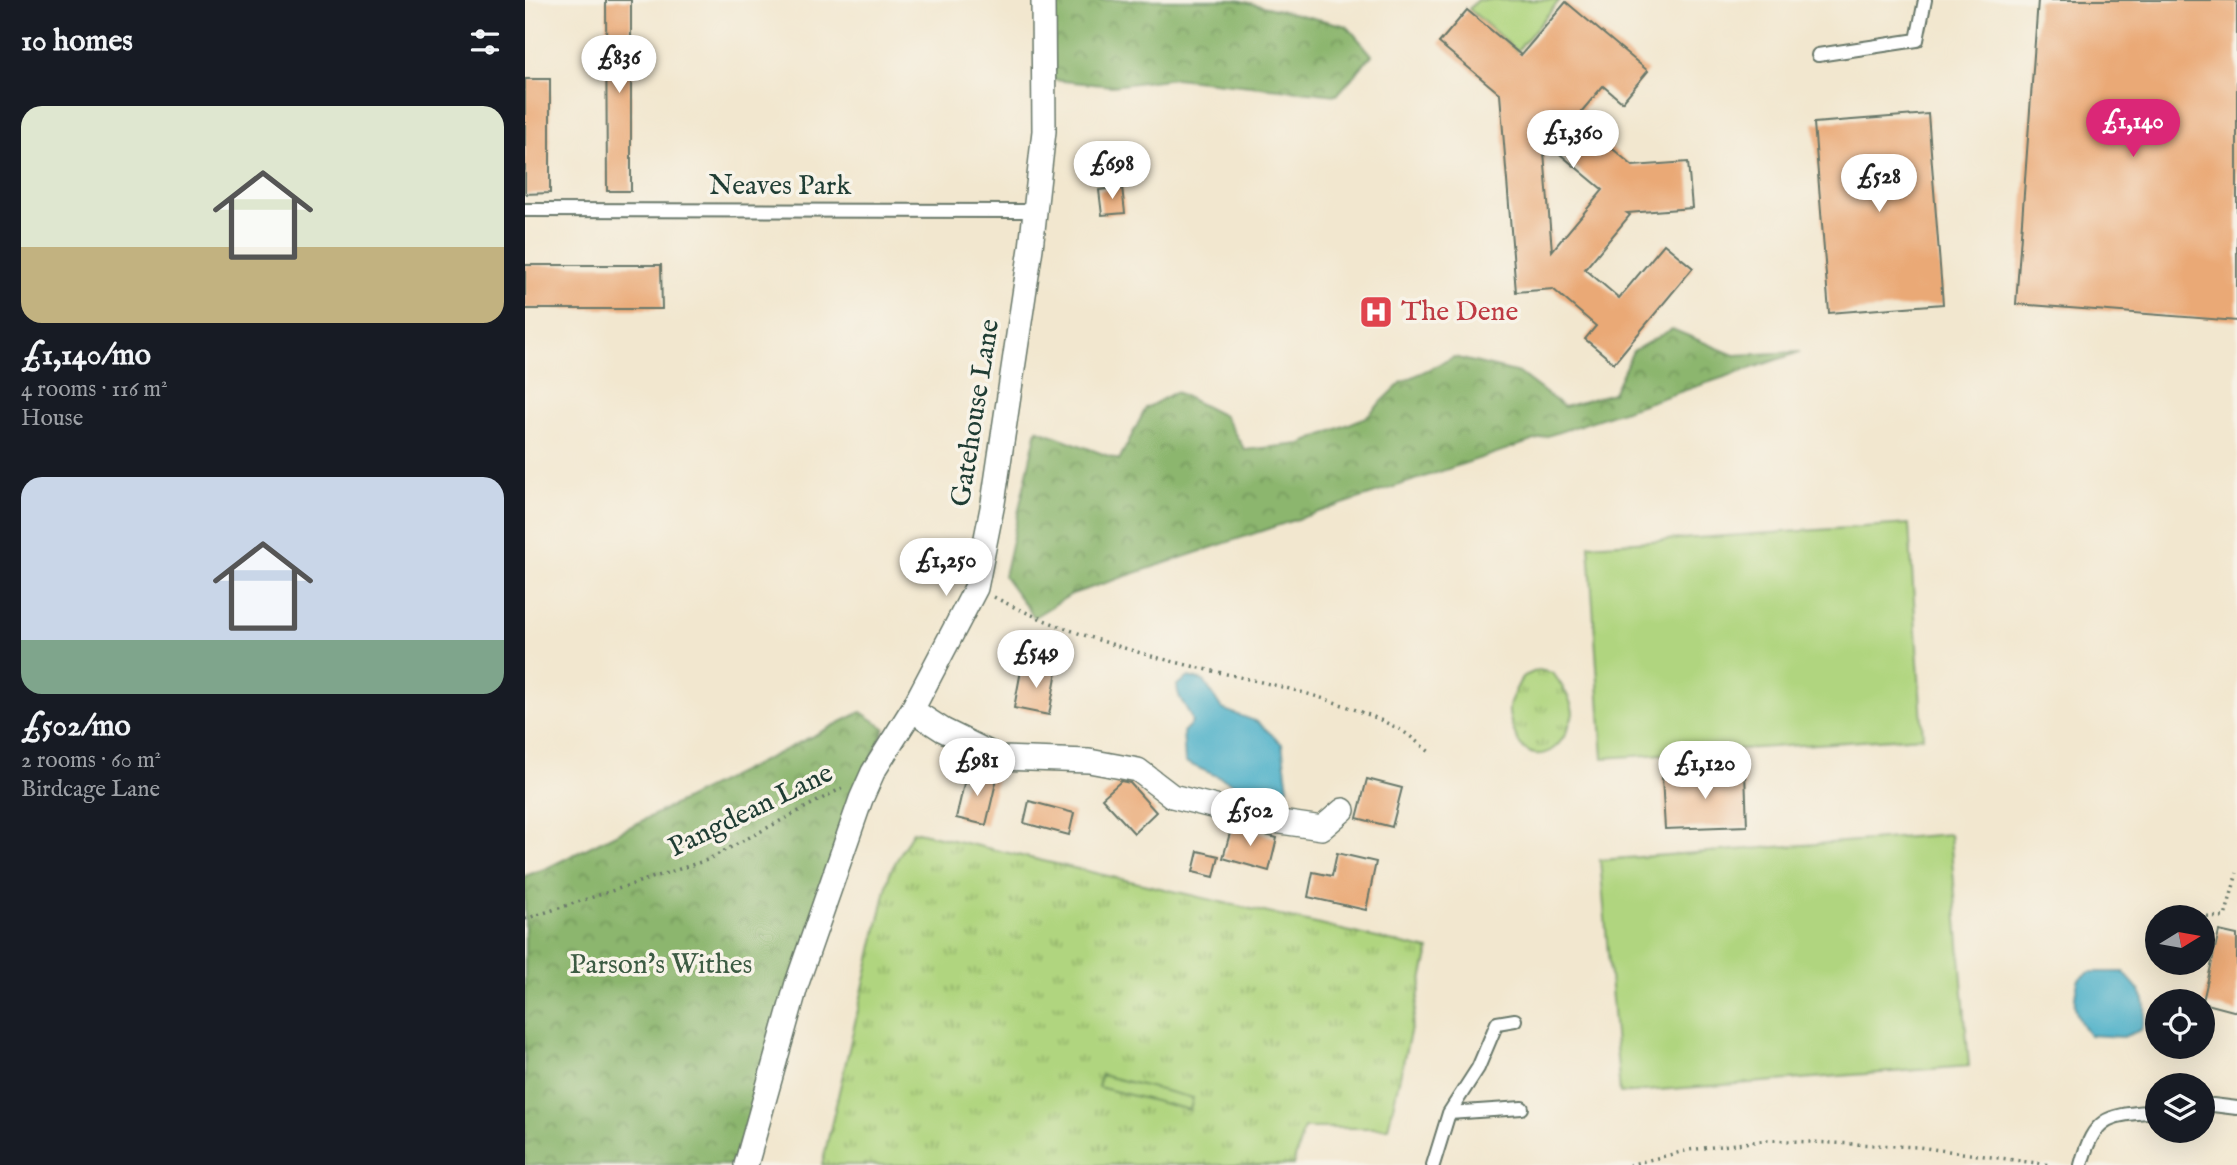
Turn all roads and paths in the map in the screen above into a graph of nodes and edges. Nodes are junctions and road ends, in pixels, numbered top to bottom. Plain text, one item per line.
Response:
1 (1043, 0) edge
2 (1925, 0) edge
3 (1818, 55) dead end
4 (525, 210) edge
5 (1035, 211) junction
6 (976, 588) junction
7 (912, 710) junction
8 (1431, 753) dead end
9 (873, 772) junction
10 (1343, 810) dead end
11 (2237, 873) edge
12 (2215, 917) edge
13 (525, 919) edge
14 (1515, 1020) dead end
15 (2215, 1105) edge
16 (1522, 1108) dead end
17 (2237, 1108) edge
18 (2145, 1112) edge
19 (1449, 1114) junction
20 (746, 1165) edge
21 (1433, 1165) edge
22 (1629, 1165) edge
23 (2051, 1165) edge
24 (2081, 1165) edge

1 - 5 street, Gatehouse Lane
2 - 3 lane
4 - 5 lane, Neaves Park
5 - 6 street, Gatehouse Lane
6 - 7 street, Gatehouse Lane
6 - 8 path
7 - 9 street, Gatehouse Lane
7 - 10 street
9 - 13 path, Pangdean Lane
9 - 20 street, Gatehouse Lane
11 - 12 path
14 - 19 lane
15 - 17 lane
16 - 19 lane
18 - 24 lane
19 - 21 lane
22 - 23 path

